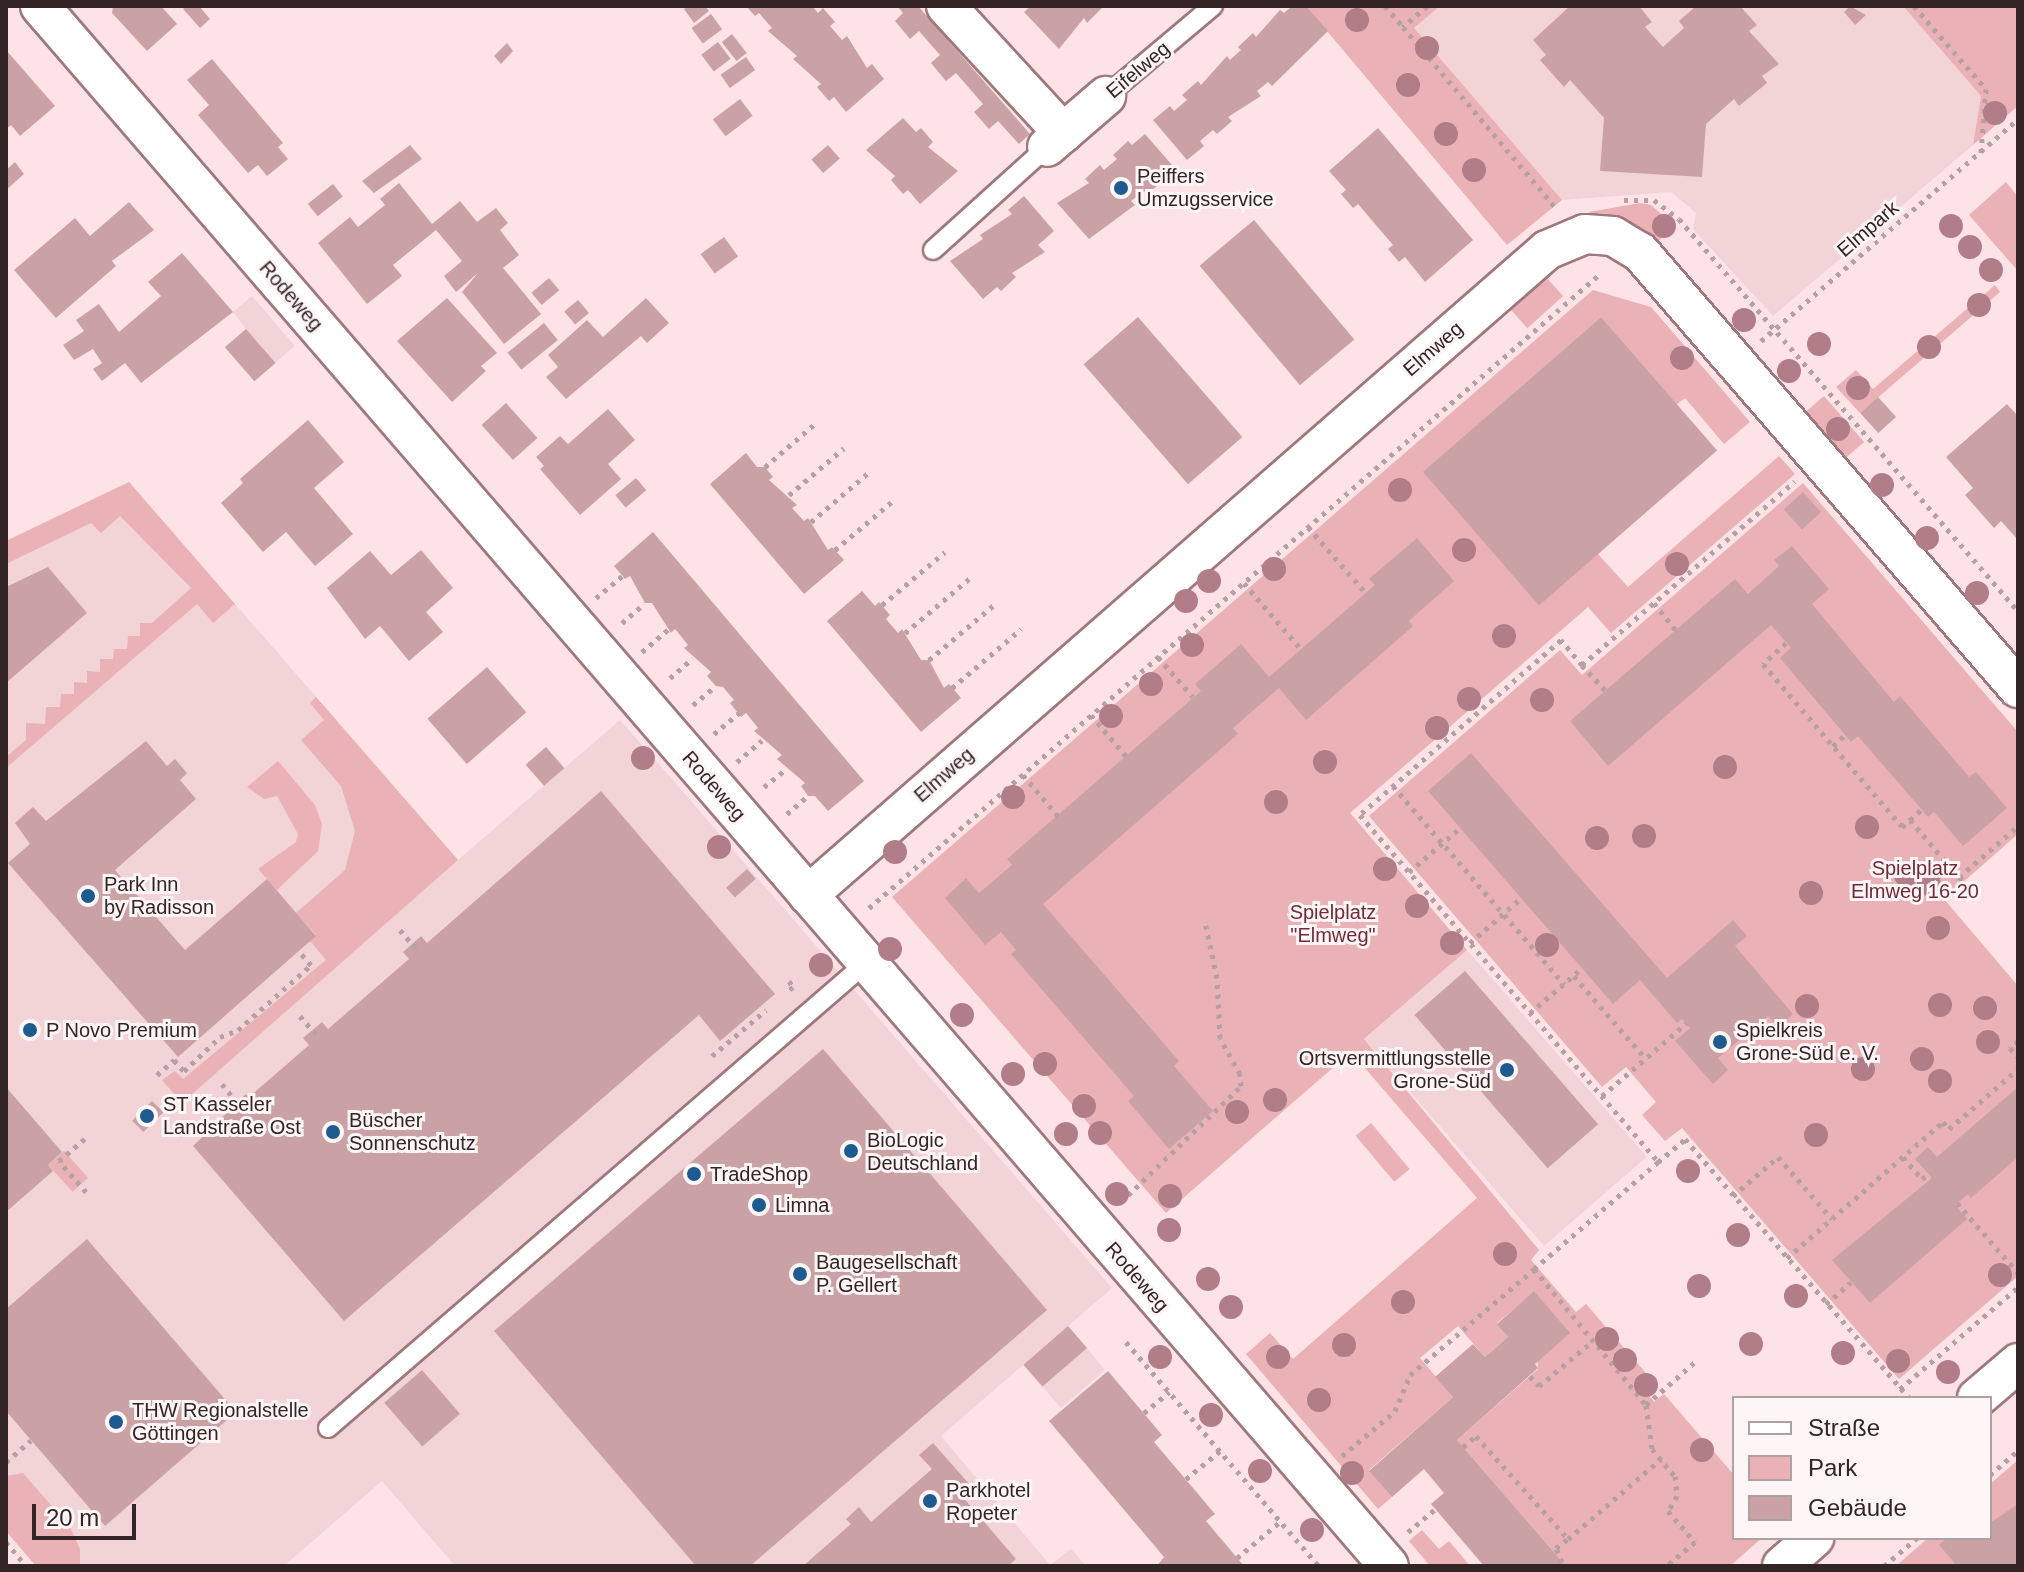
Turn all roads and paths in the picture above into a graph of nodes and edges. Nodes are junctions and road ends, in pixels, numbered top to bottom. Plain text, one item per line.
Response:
1 (40, 6) edge
2 (946, 6) edge
3 (1213, 6) edge
4 (1385, 6) edge
5 (1427, 6) edge
6 (1914, 6) edge
7 (1403, 27) junction
8 (1106, 96) joint
9 (2018, 119) edge
10 (1055, 140) junction
11 (1981, 153) junction
12 (1611, 202) dead end
13 (1573, 209) dead end
14 (1632, 246) junction
15 (933, 250) dead end
16 (1774, 330) junction
17 (1738, 361) junction
18 (817, 422) dead end
19 (844, 448) dead end
20 (1821, 459) junction
21 (765, 467) dead end
22 (868, 473) dead end
23 (789, 495) dead end
24 (894, 500) dead end
25 (811, 522) dead end
26 (1308, 527) junction
27 (835, 550) dead end
28 (945, 552) dead end
29 (970, 578) dead end
30 (1244, 583) junction
31 (1366, 593) dead end
32 (1654, 603) junction
33 (995, 604) dead end
34 (882, 605) dead end
35 (2018, 611) edge
36 (1021, 629) dead end
37 (1676, 630) dead end
38 (905, 633) dead end
39 (1786, 643) dead end
40 (1301, 649) dead end
41 (1158, 657) junction
42 (929, 660) dead end
43 (1582, 665) junction
44 (952, 688) dead end
45 (2018, 688) edge
46 (1605, 690) dead end
47 (1193, 697) dead end
48 (1091, 715) junction
49 (1845, 735) dead end
50 (1833, 746) junction
51 (1126, 756) dead end
52 (1023, 775) junction
53 (1393, 786) junction
54 (1921, 810) dead end
55 (1058, 816) dead end
56 (1910, 820) junction
57 (2018, 826) edge
58 (1460, 828) dead end
59 (1443, 843) junction
60 (1409, 872) junction
61 (1959, 877) junction
62 (808, 895) junction
63 (1980, 897) dead end
64 (1521, 898) dead end
65 (1504, 914) junction
66 (1205, 922) dead end
67 (400, 930) dead end
68 (841, 932) junction
69 (1470, 943) junction
70 (299, 951) dead end
71 (418, 951) dead end
72 (866, 963) junction
73 (1582, 968) dead end
74 (1574, 976) junction
75 (789, 981) dead end
76 (1564, 984) junction
77 (782, 996) dead end
78 (770, 1006) dead end
79 (1530, 1013) junction
80 (300, 1016) dead end
81 (1687, 1023) dead end
82 (318, 1037) dead end
83 (2018, 1041) edge
84 (712, 1056) dead end
85 (2018, 1057) edge
86 (1646, 1059) junction
87 (2018, 1069) edge
88 (157, 1075) dead end
89 (222, 1084) dead end
90 (1602, 1096) junction
91 (240, 1106) dead end
92 (88, 1136) dead end
93 (1903, 1157) junction
94 (1658, 1162) junction
95 (1928, 1174) dead end
96 (1141, 1185) dead end
97 (86, 1192) dead end
98 (1733, 1196) junction
99 (1957, 1203) dead end
100 (1832, 1219) junction
101 (1787, 1258) junction
102 (1534, 1269) junction
103 (2018, 1273) edge
104 (1851, 1282) dead end
105 (2018, 1287) edge
106 (1826, 1304) junction
107 (1593, 1341) junction
108 (1126, 1342) dead end
109 (1695, 1362) dead end
110 (2018, 1363) edge
111 (1530, 1376) dead end
112 (1900, 1389) junction
113 (1169, 1392) junction
114 (1907, 1396) edge
115 (1979, 1396) edge
116 (1646, 1405) junction
117 (1144, 1413) dead end
118 (328, 1428) dead end
119 (31, 1440) dead end
120 (1463, 1447) dead end
121 (1220, 1451) junction
122 (2018, 1451) edge
123 (1661, 1459) junction
124 (6, 1462) edge
125 (1992, 1473) edge
126 (1186, 1479) dead end
127 (1314, 1480) junction
128 (1281, 1521) junction
129 (1568, 1539) junction
130 (1812, 1540) edge
131 (1915, 1540) edge
132 (6, 1542) edge
133 (1237, 1558) dead end
134 (1562, 1562) dead end
135 (26, 1566) edge
136 (1319, 1566) edge
137 (1389, 1566) edge
138 (1666, 1566) edge
139 (1782, 1566) edge
140 (1884, 1566) edge

1 - 62 street, Rodeweg
2 - 10 street
3 - 8 lane, Eifelweg
4 - 7 path
5 - 7 path
6 - 11 path
7 - 13 path
8 - 10 street, Eifelweg
9 - 11 path, Elmpark
10 - 15 lane, Eifelweg
11 - 16 path, Elmpark
12 - 16 path
14 - 17 street
14 - 26 path
14 - 62 street, Elmweg
16 - 17 path, Elmpark
16 - 35 path
17 - 20 street
18 - 21 path
19 - 23 path
20 - 32 path
20 - 45 street
22 - 25 path
24 - 27 path
26 - 30 path
26 - 31 path
28 - 34 path
29 - 38 path
30 - 40 path
30 - 41 path
32 - 37 path
32 - 43 path
33 - 42 path
36 - 44 path
39 - 50 path
41 - 47 path
41 - 48 path
43 - 46 path
43 - 53 path
48 - 51 path
48 - 52 path
49 - 50 path
50 - 56 path
52 - 55 path
52 - 68 path
53 - 59 path
53 - 60 path
54 - 56 path
56 - 61 path
57 - 61 path
58 - 59 path
59 - 60 path
59 - 65 path
60 - 69 path
61 - 63 path
62 - 68 street, Rodeweg
64 - 65 path
65 - 69 path
65 - 76 path
66 - 96 path
67 - 71 path
68 - 72 street, Rodeweg
69 - 79 path
70 - 88 path
72 - 118 lane
72 - 127 street, Rodeweg
73 - 74 path
74 - 76 path
74 - 86 path
75 - 77 path
76 - 79 path
78 - 84 path
79 - 90 path
80 - 82 path
81 - 86 path
83 - 85 path
86 - 90 path
87 - 93 path
89 - 91 path
90 - 94 path
92 - 97 path
93 - 95 path
93 - 100 path
94 - 98 path
94 - 102 path
98 - 100 path
98 - 101 path
99 - 103 path
100 - 101 path
101 - 106 path
102 - 107 path
102 - 127 path
104 - 106 path
105 - 112 path
106 - 112 path
107 - 111 path
107 - 116 path
108 - 113 path
109 - 116 path
110 - 115 street
112 - 114 path
113 - 117 path
113 - 121 path
116 - 123 path
119 - 124 path
120 - 129 path
121 - 126 path
121 - 128 path
122 - 125 path
123 - 129 path
123 - 138 path
127 - 137 street, Rodeweg
128 - 133 path
128 - 136 path
129 - 134 path
130 - 139 street
131 - 140 path
132 - 135 path

